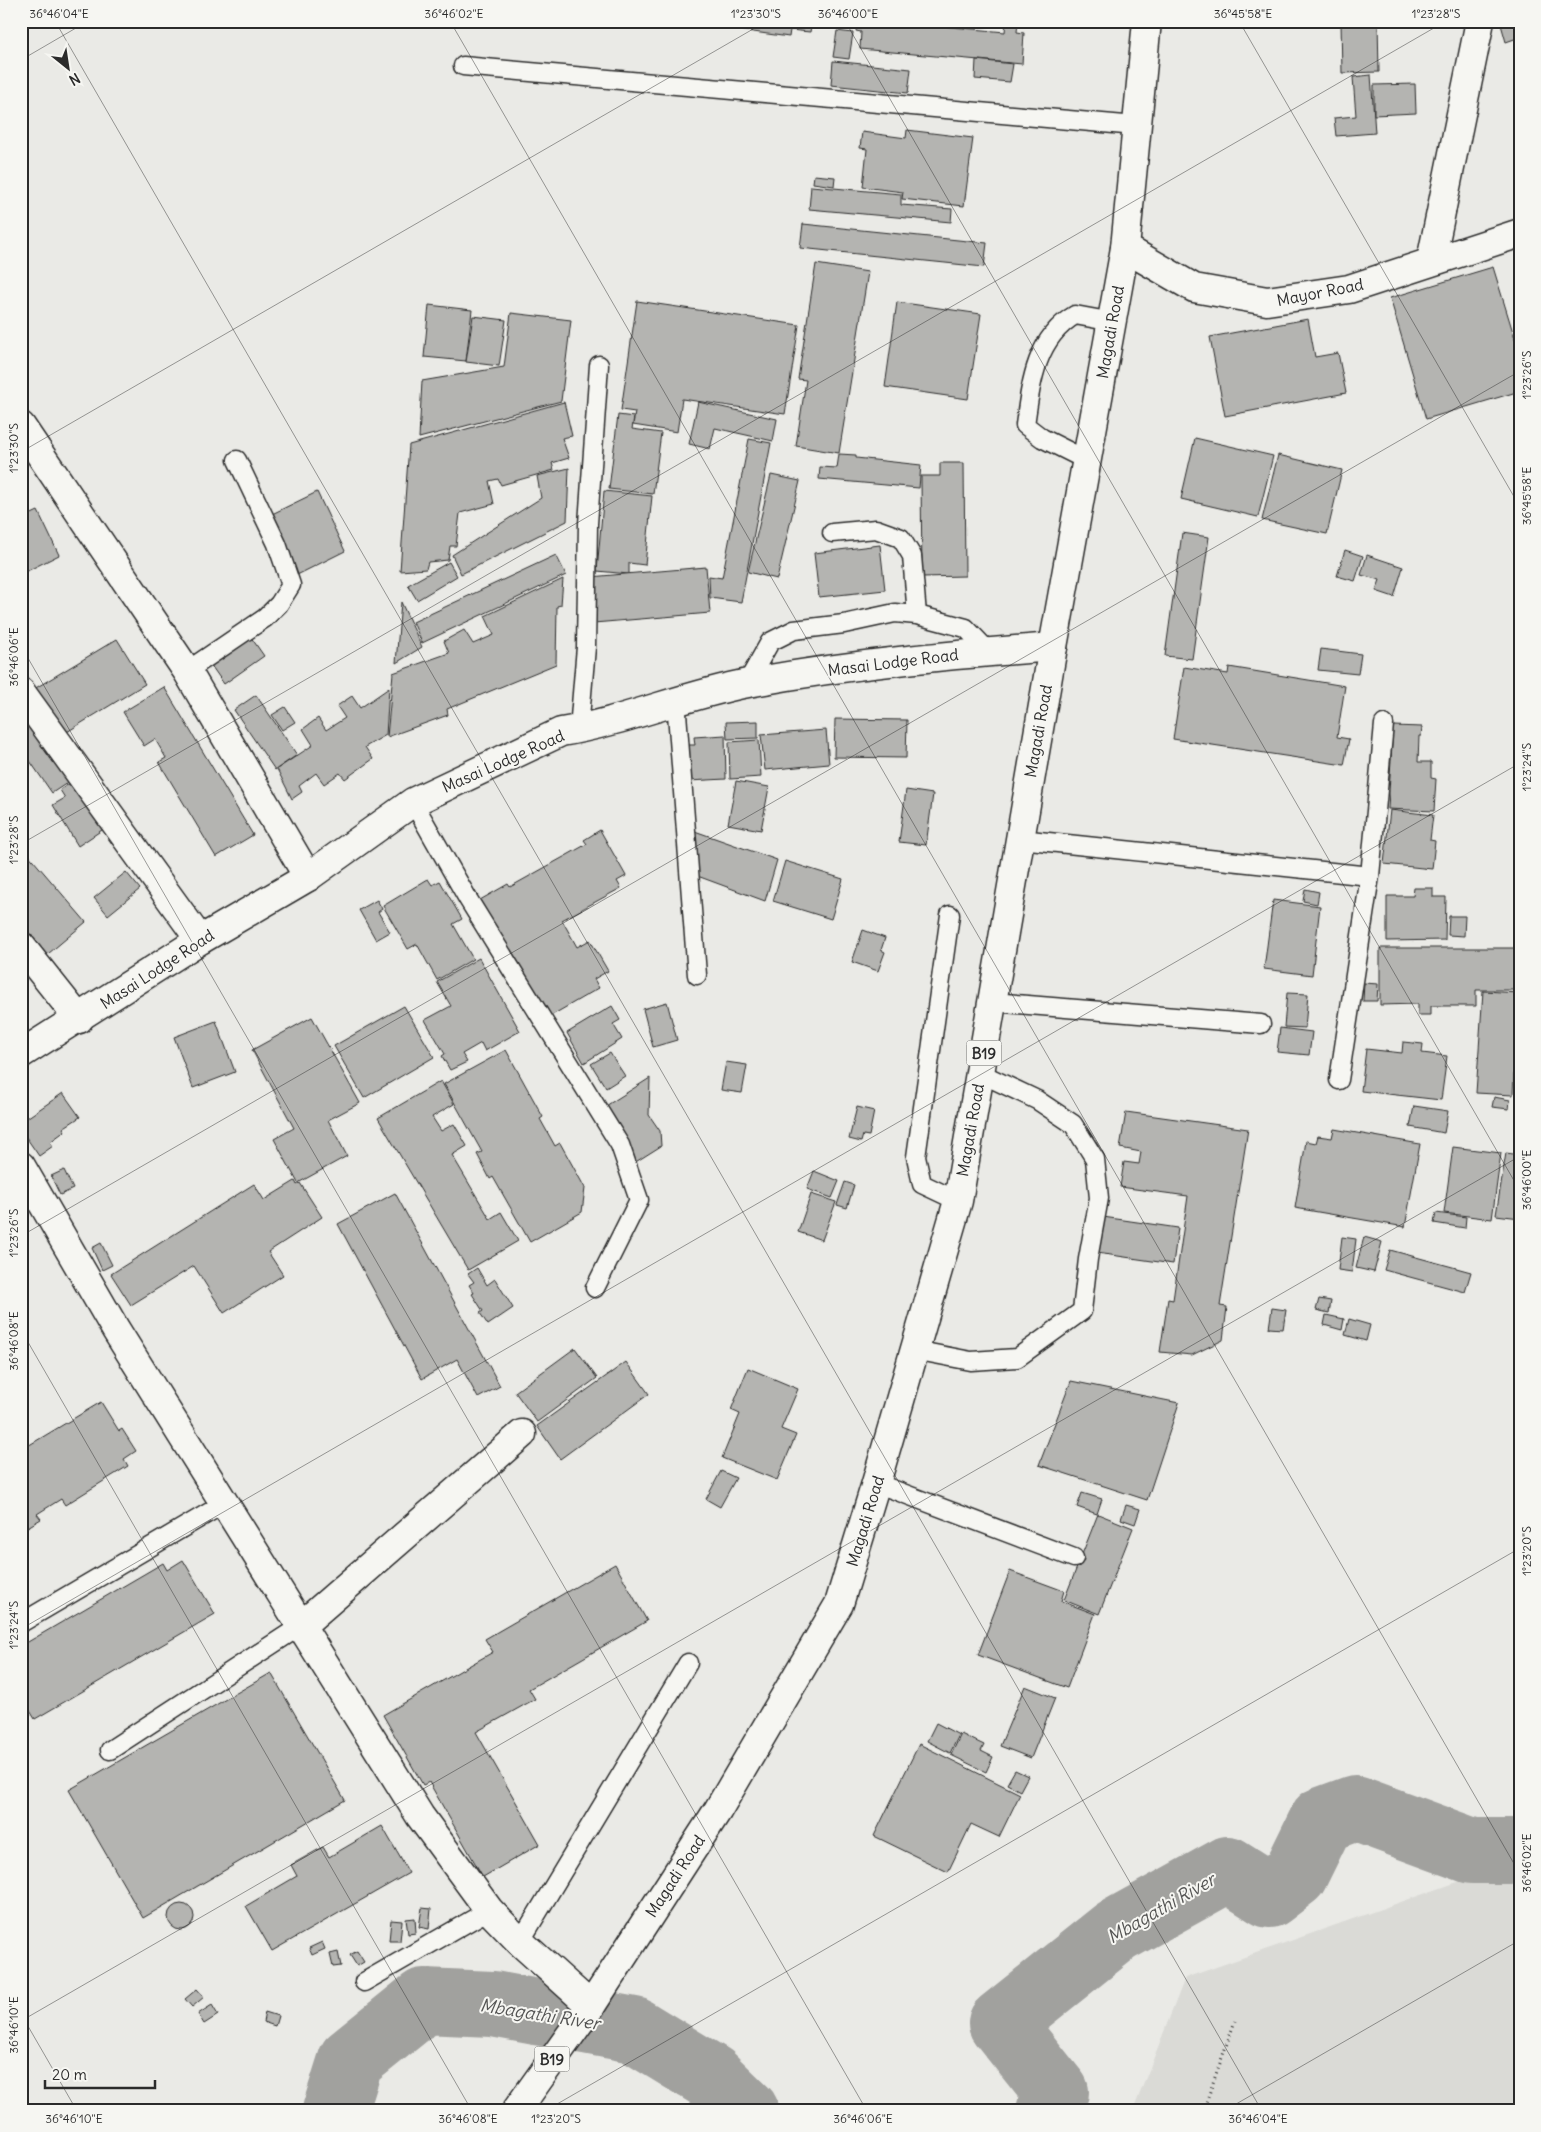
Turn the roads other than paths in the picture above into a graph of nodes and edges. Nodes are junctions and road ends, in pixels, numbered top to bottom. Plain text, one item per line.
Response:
1 (1147, 21) edge
2 (1480, 21) edge
3 (462, 66) dead end
4 (1136, 126) junction
5 (1520, 233) edge
6 (1125, 248) junction
7 (1431, 261) junction
8 (1113, 322) junction
9 (599, 365) dead end
10 (21, 426) edge
11 (237, 460) dead end
12 (1086, 460) junction
13 (832, 533) dead end
14 (917, 615) junction
15 (1053, 647) junction
16 (989, 652) junction
17 (187, 671) junction
18 (747, 683) junction
19 (21, 692) edge
20 (676, 700) junction
21 (1384, 724) dead end
22 (579, 729) junction
23 (413, 802) junction
24 (1020, 839) junction
25 (1370, 876) junction
26 (308, 877) junction
27 (950, 915) dead end
28 (200, 940) junction
29 (21, 946) edge
30 (697, 975) dead end
31 (992, 1002) junction
32 (79, 1019) junction
33 (1261, 1024) dead end
34 (21, 1054) edge
35 (980, 1073) junction
36 (1339, 1080) dead end
37 (21, 1166) edge
38 (958, 1200) junction
39 (595, 1288) dead end
40 (914, 1350) junction
41 (522, 1434) dead end
42 (876, 1483) junction
43 (225, 1503) junction
44 (1074, 1558) dead end
45 (21, 1623) edge
46 (302, 1625) junction
47 (688, 1664) dead end
48 (110, 1750) dead end
49 (489, 1910) junction
50 (520, 1942) junction
51 (364, 1982) dead end
52 (590, 2007) junction
53 (516, 2111) edge

1 - 4 main road, Magadi Road / B19
2 - 7 main road
3 - 4 lane
4 - 6 main road, Magadi Road / B19
5 - 7 main road, Mayor Road
6 - 7 main road, Mayor Road
6 - 8 main road, Magadi Road / B19
8 - 12 main road, Magadi Road / B19
8 - 12 lane
9 - 22 lane
10 - 17 main road
11 - 17 lane
12 - 15 main road, Magadi Road / B19
13 - 14 lane
14 - 16 lane
14 - 18 lane
15 - 16 main road, Masai Lodge Road
15 - 24 main road, Magadi Road / B19
16 - 18 main road, Masai Lodge Road
17 - 26 main road
18 - 20 main road, Masai Lodge Road
19 - 28 main road
20 - 22 main road, Masai Lodge Road
20 - 30 lane
21 - 25 lane
22 - 23 main road, Masai Lodge Road
23 - 26 main road, Masai Lodge Road
23 - 39 lane
24 - 25 lane
24 - 31 main road, Magadi Road / B19
25 - 36 lane
26 - 28 main road, Masai Lodge Road
27 - 38 lane
28 - 32 main road, Masai Lodge Road
29 - 32 main road
31 - 33 lane
31 - 35 main road, Magadi Road / B19
32 - 34 main road, Masai Lodge Road
35 - 38 main road, Magadi Road / B19
35 - 40 lane
37 - 43 main road
38 - 40 main road, Magadi Road / B19
40 - 42 main road, Magadi Road / B19
41 - 46 main road
42 - 44 lane
42 - 52 main road, Magadi Road / B19
43 - 45 lane
43 - 46 main road
46 - 48 lane
46 - 49 main road
47 - 50 lane
49 - 50 main road
49 - 51 lane
50 - 52 main road
52 - 53 main road, Magadi Road / B19

